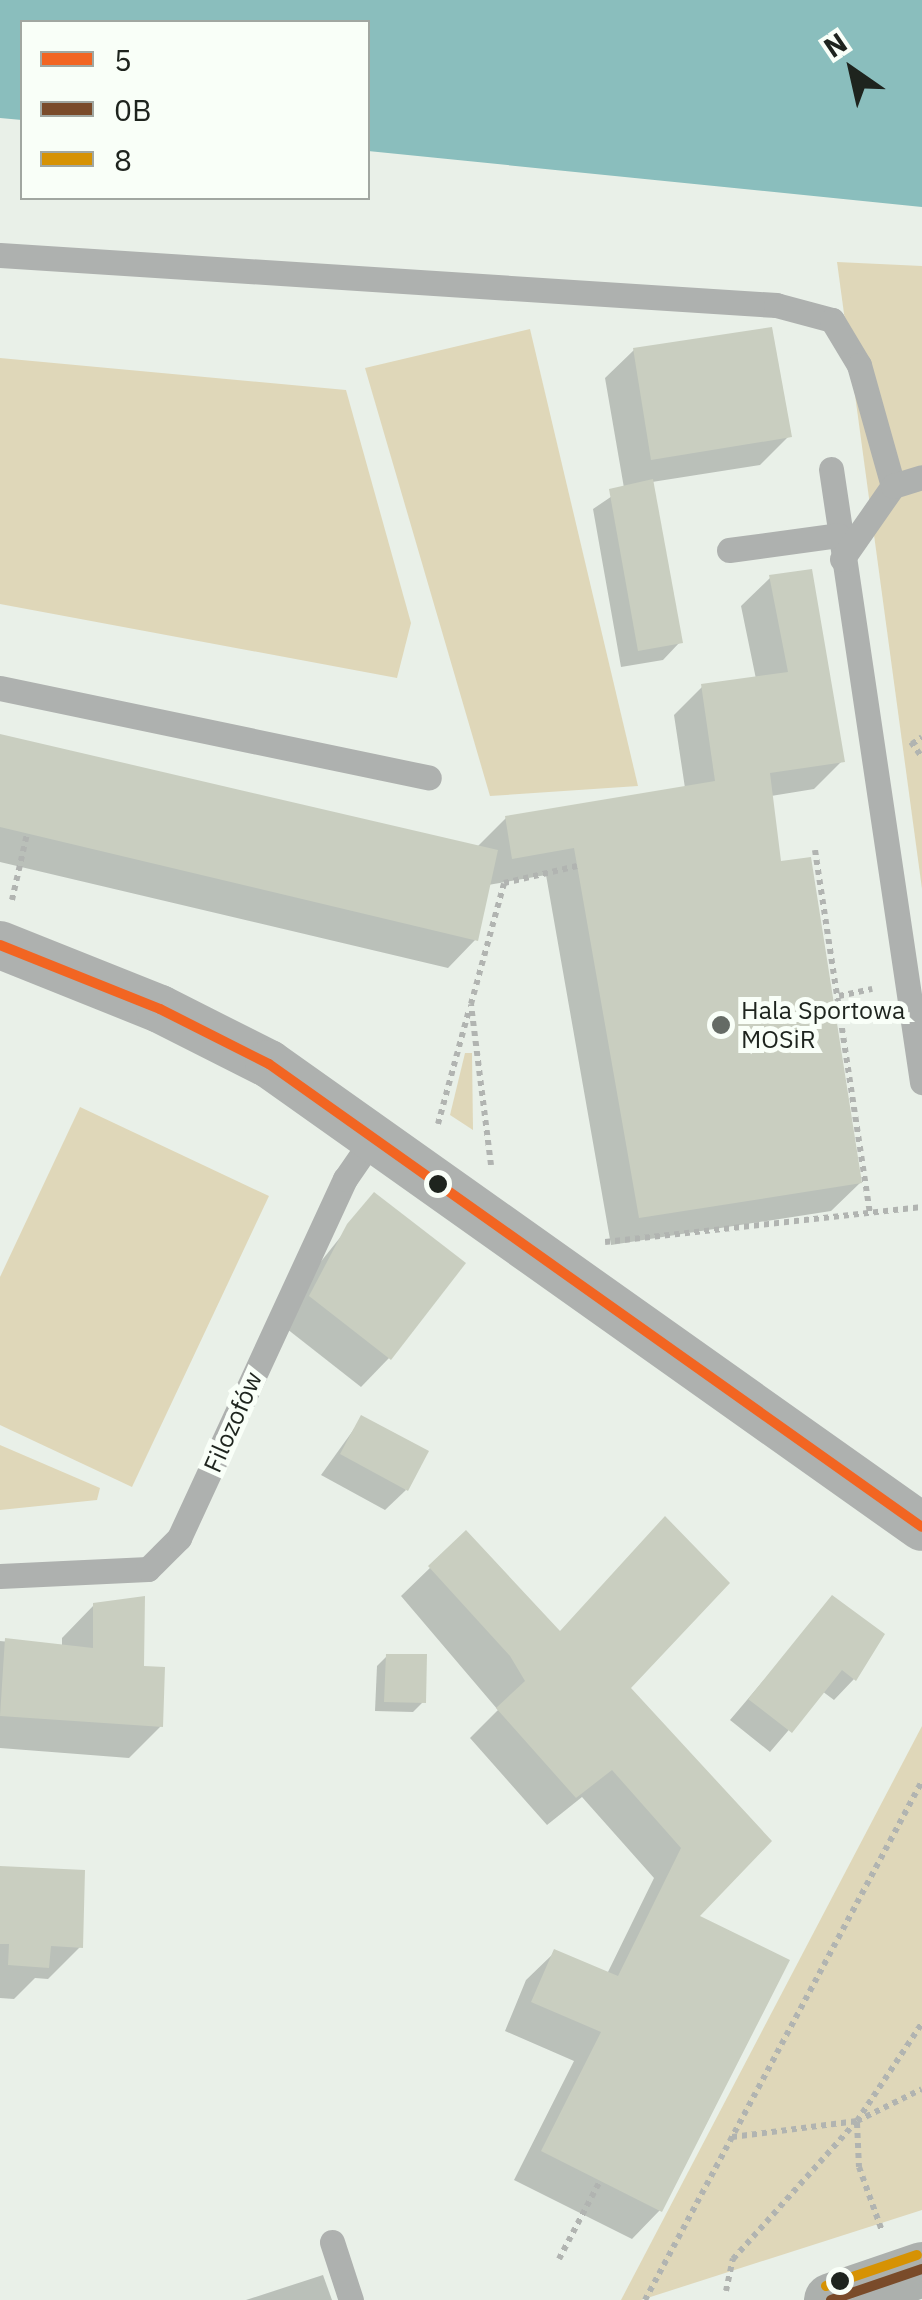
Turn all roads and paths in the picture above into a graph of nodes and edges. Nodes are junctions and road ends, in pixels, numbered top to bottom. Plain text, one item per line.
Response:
1 (0, 255) edge
2 (831, 469) dead end
3 (922, 476) edge
4 (892, 486) junction
5 (840, 547) junction
6 (729, 550) dead end
7 (0, 688) edge
8 (922, 737) edge
9 (912, 744) dead end
10 (429, 778) dead end
11 (27, 834) dead end
12 (816, 850) dead end
13 (577, 866) dead end
14 (5, 928) edge
15 (885, 987) dead end
16 (839, 996) junction
17 (471, 1004) junction
18 (922, 1082) edge
19 (435, 1132) dead end
20 (374, 1137) junction
21 (492, 1176) dead end
22 (922, 1207) edge
23 (870, 1214) junction
24 (600, 1242) dead end
25 (922, 1527) edge
26 (0, 1576) edge
27 (922, 1781) edge
28 (922, 2023) edge
29 (922, 2089) edge
30 (857, 2122) junction
31 (732, 2137) junction
32 (600, 2180) dead end
33 (332, 2242) dead end
34 (903, 2254) edge
35 (559, 2259) dead end
36 (726, 2290) dead end
37 (351, 2300) edge
38 (646, 2300) edge
39 (832, 2300) edge

1 - 4 lane
2 - 5 lane
3 - 4 lane
4 - 5 lane
5 - 6 lane
5 - 18 lane
7 - 10 lane
8 - 9 path
11 - 14 path
12 - 16 path
13 - 17 path
14 - 20 street
15 - 16 path
16 - 23 path
17 - 19 path
17 - 21 path
20 - 25 street
20 - 26 lane, Filozofów
22 - 23 path
23 - 24 path
27 - 31 path
28 - 30 path
29 - 30 path
30 - 31 path
30 - 34 path
30 - 36 path
31 - 38 path
32 - 35 path
33 - 37 lane
34 - 39 street

